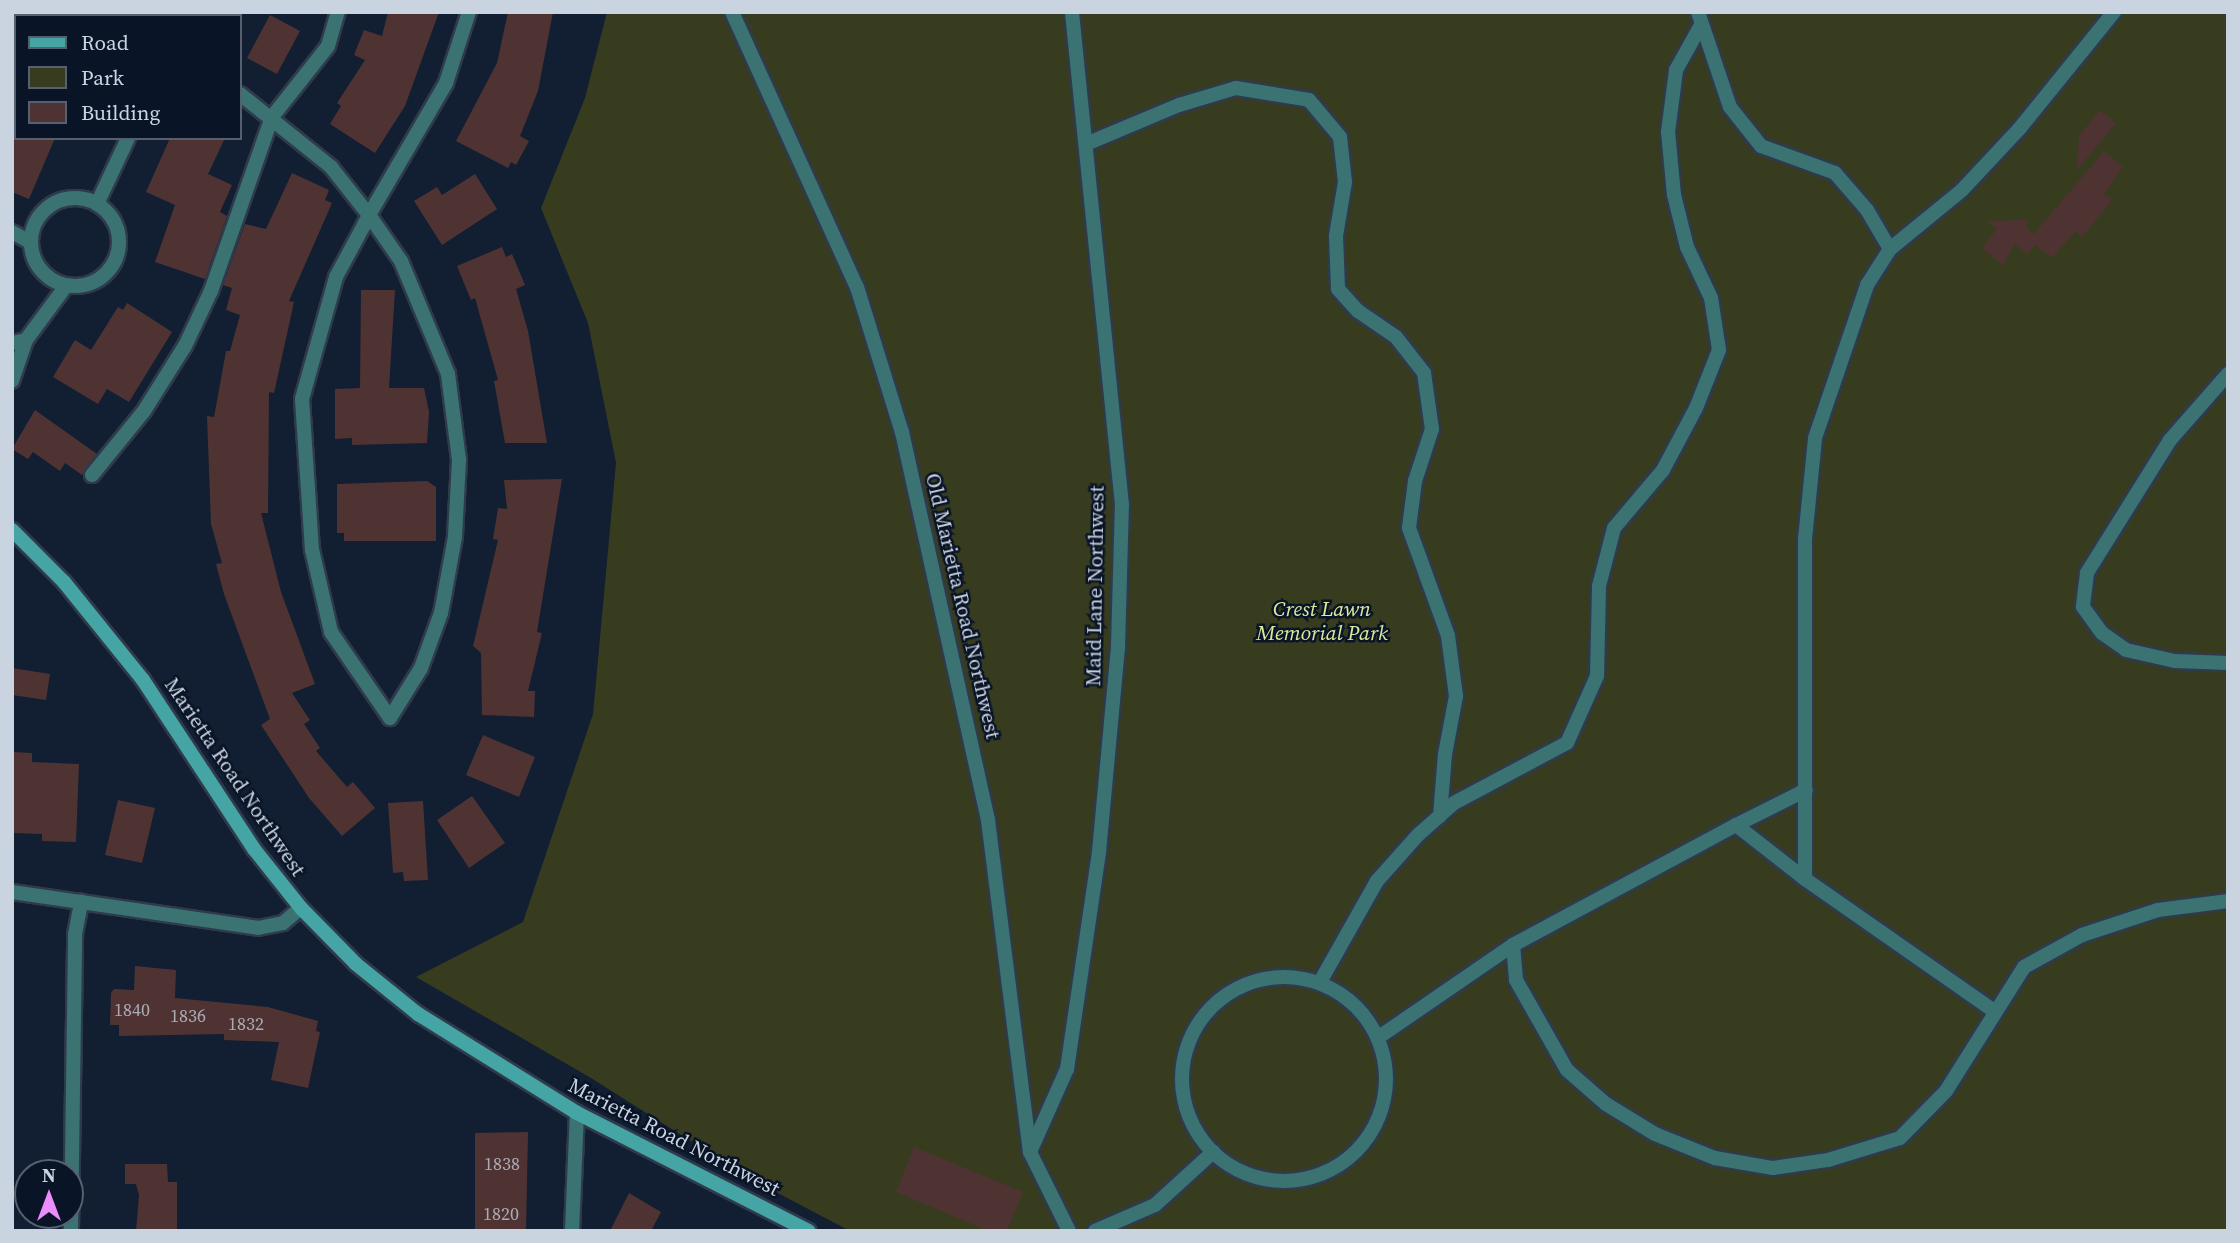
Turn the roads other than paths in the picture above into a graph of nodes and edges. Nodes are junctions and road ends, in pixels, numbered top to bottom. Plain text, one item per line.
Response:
1 (338, 12) edge
2 (470, 12) edge
3 (732, 12) edge
4 (1072, 12) edge
5 (2114, 12) edge
6 (1700, 19) edge
7 (242, 95) edge
8 (272, 117) junction
9 (127, 140) edge
10 (1086, 144) junction
11 (97, 204) junction
12 (369, 215) junction
13 (12, 232) edge
14 (30, 242) junction
15 (1890, 249) junction
16 (66, 286) junction
17 (19, 341) edge
18 (2228, 374) edge
19 (12, 381) edge
20 (92, 475) dead end
21 (12, 530) edge
22 (2228, 663) edge
23 (1806, 790) junction
24 (1440, 816) junction
25 (1736, 825) junction
26 (1805, 879) junction
27 (12, 892) edge
28 (2228, 901) edge
29 (81, 902) junction
30 (301, 908) junction
31 (1513, 945) junction
32 (1320, 982) junction
33 (1994, 1011) junction
34 (1379, 1037) junction
35 (577, 1112) junction
36 (1030, 1152) junction
37 (1213, 1152) junction
38 (71, 1231) edge
39 (572, 1231) edge
40 (809, 1231) edge
41 (1069, 1231) edge
42 (1095, 1231) edge

1 - 8 street
2 - 12 street
3 - 36 street, Old Marietta Road Northwest
4 - 10 street, Maid Lane Northwest
5 - 15 street
6 - 15 street
6 - 24 street
7 - 8 street
8 - 12 street
8 - 20 street
9 - 11 street
10 - 24 street
10 - 36 street, Maid Lane Northwest
11 - 14 street
11 - 16 street
12 - 12 street
13 - 14 street
14 - 16 street
15 - 23 street
16 - 17 street
17 - 19 street
18 - 22 street
21 - 30 main road, Marietta Road Northwest
23 - 25 street
23 - 26 street
24 - 32 street
25 - 26 street
25 - 31 street
26 - 33 street
27 - 29 street
28 - 33 street
29 - 30 street
29 - 38 street
30 - 35 main road, Marietta Road Northwest
31 - 33 street
31 - 34 street
32 - 34 street
32 - 37 street
34 - 37 street
35 - 39 street
35 - 40 main road, Marietta Road Northwest
36 - 41 street, Old Marietta Road Northwest
37 - 42 street

